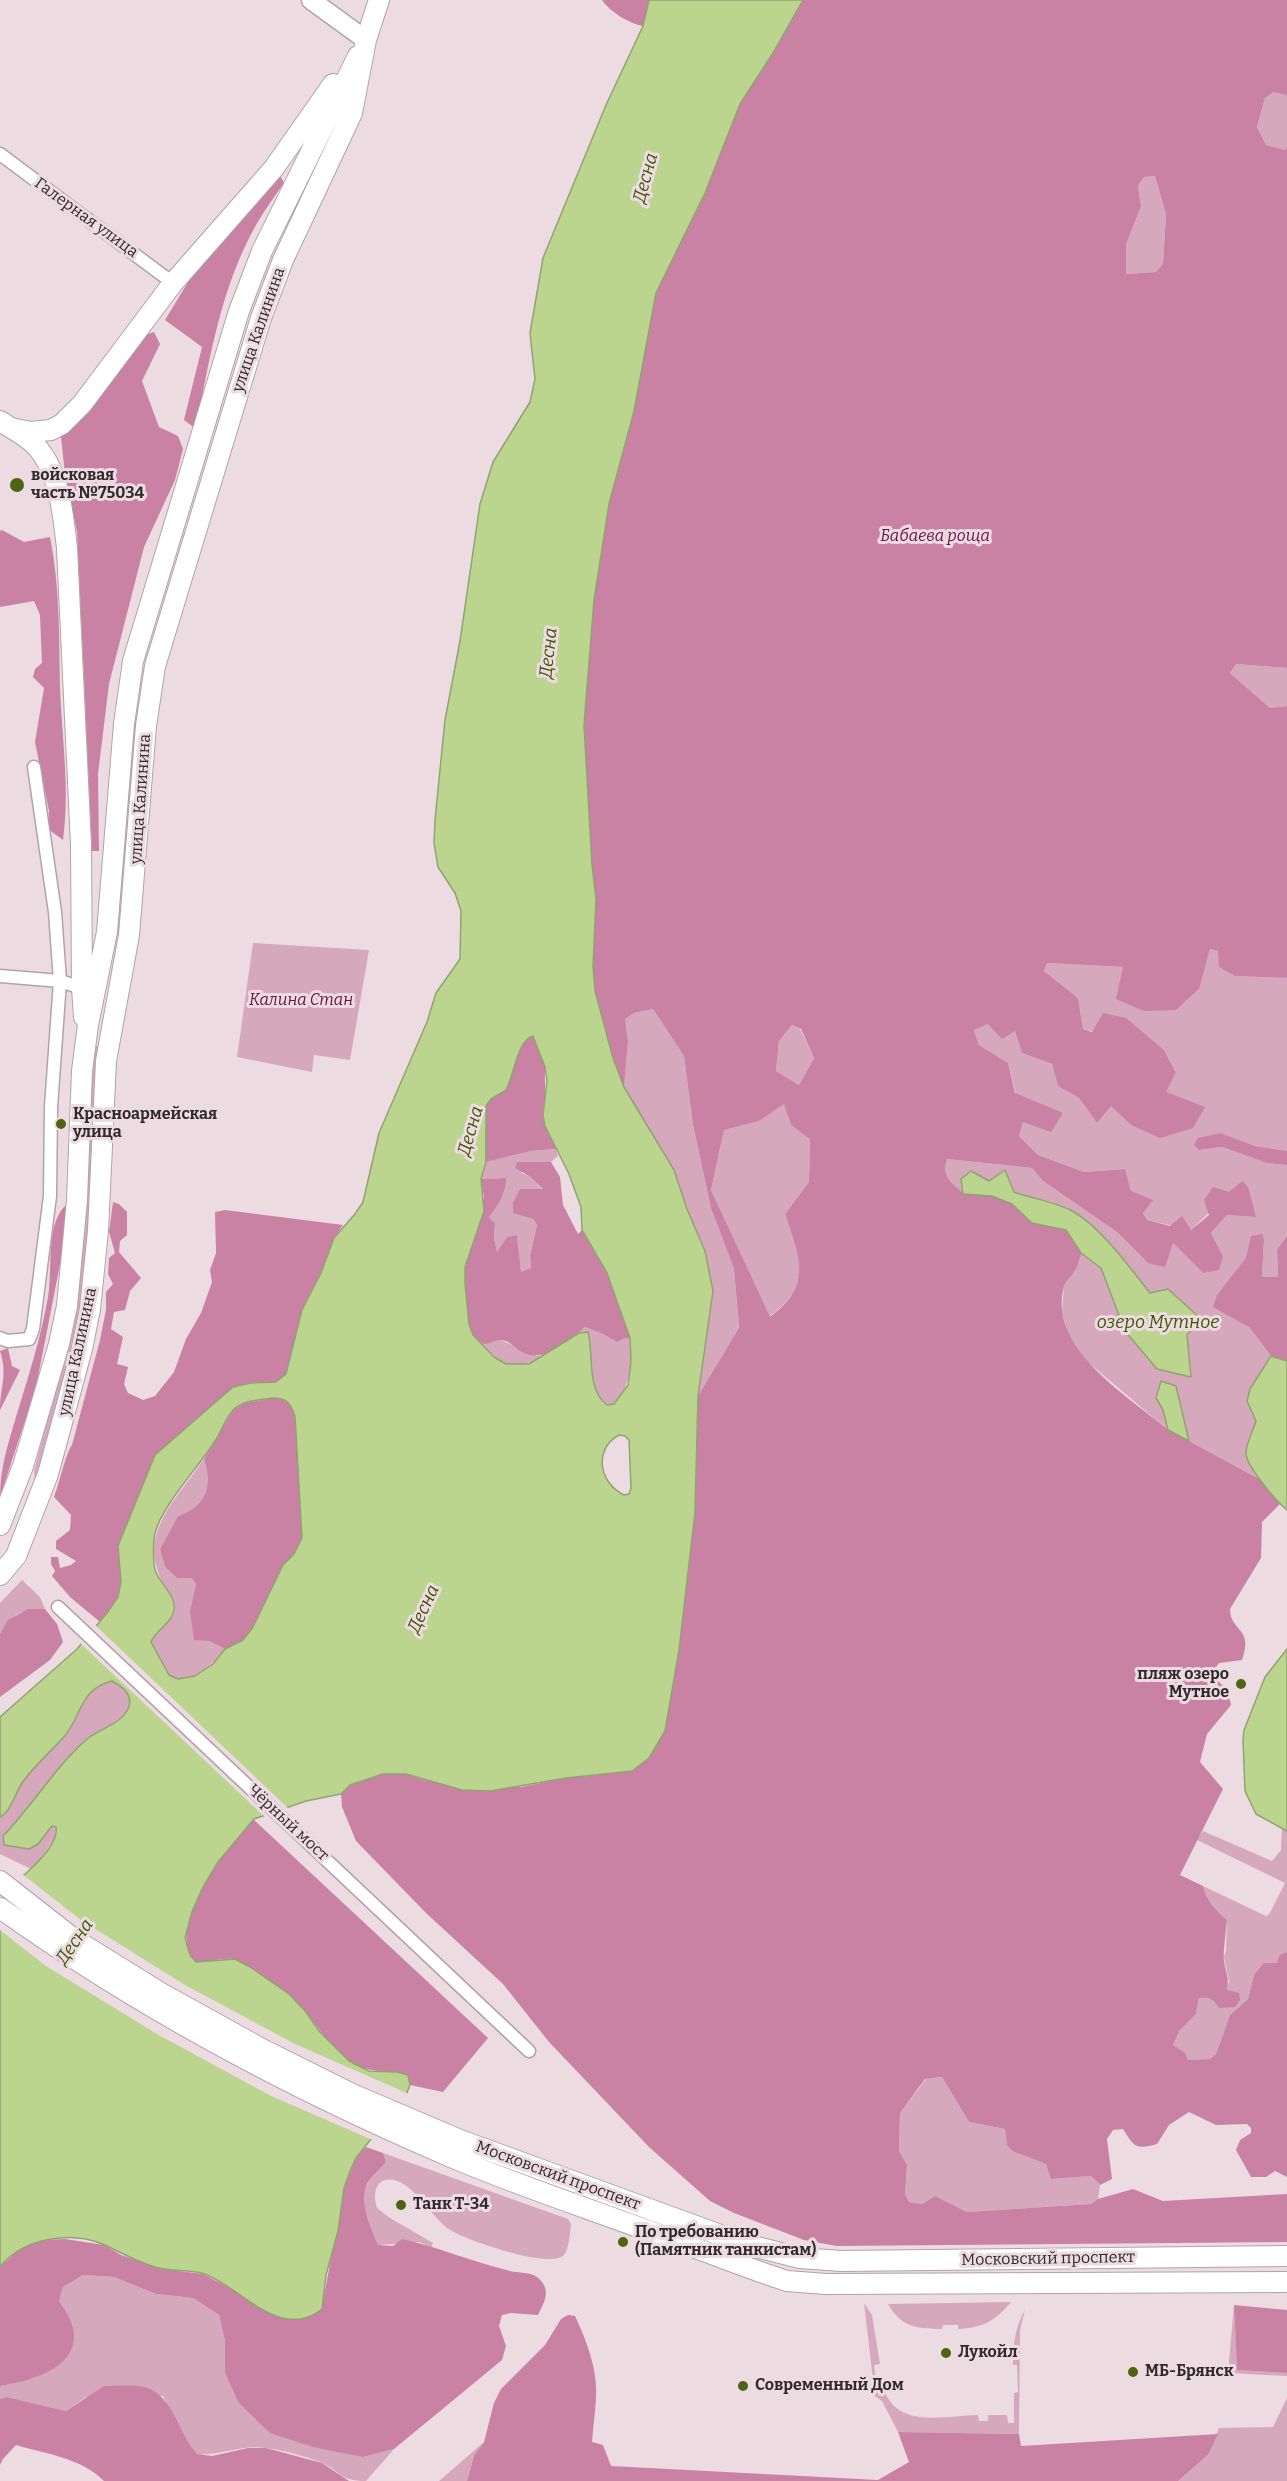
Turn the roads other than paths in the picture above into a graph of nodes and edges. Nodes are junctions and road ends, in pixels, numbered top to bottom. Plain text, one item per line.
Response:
1 (310, 0) edge
2 (379, 0) edge
3 (366, 40) junction
4 (0, 154) edge
5 (173, 282) junction
6 (3, 423) edge
7 (34, 767) dead end
8 (0, 976) edge
9 (60, 981) junction
10 (82, 988) junction
11 (87, 1034) junction
12 (0, 1338) edge
13 (0, 1525) edge
14 (0, 1575) edge
15 (60, 1609) dead end
16 (0, 1881) edge
17 (0, 1908) edge
18 (529, 2051) dead end
19 (456, 2149) junction
20 (1287, 2256) edge
21 (1287, 2282) edge

1 - 3 street
2 - 3 main road, улица Калинина
3 - 5 main road
3 - 11 main road, улица Калинина
3 - 14 main road, улица Калинина
4 - 5 street, Галерная улица
5 - 6 main road
6 - 10 main road
7 - 9 street
8 - 9 street
9 - 10 street
9 - 12 street
10 - 11 main road
11 - 13 main road, улица Калинина
15 - 18 street, Чёрный мост
16 - 19 main road, Московский проспект
17 - 19 main road, Московский проспект
19 - 20 main road, Московский проспект
19 - 21 main road, Московский проспект

